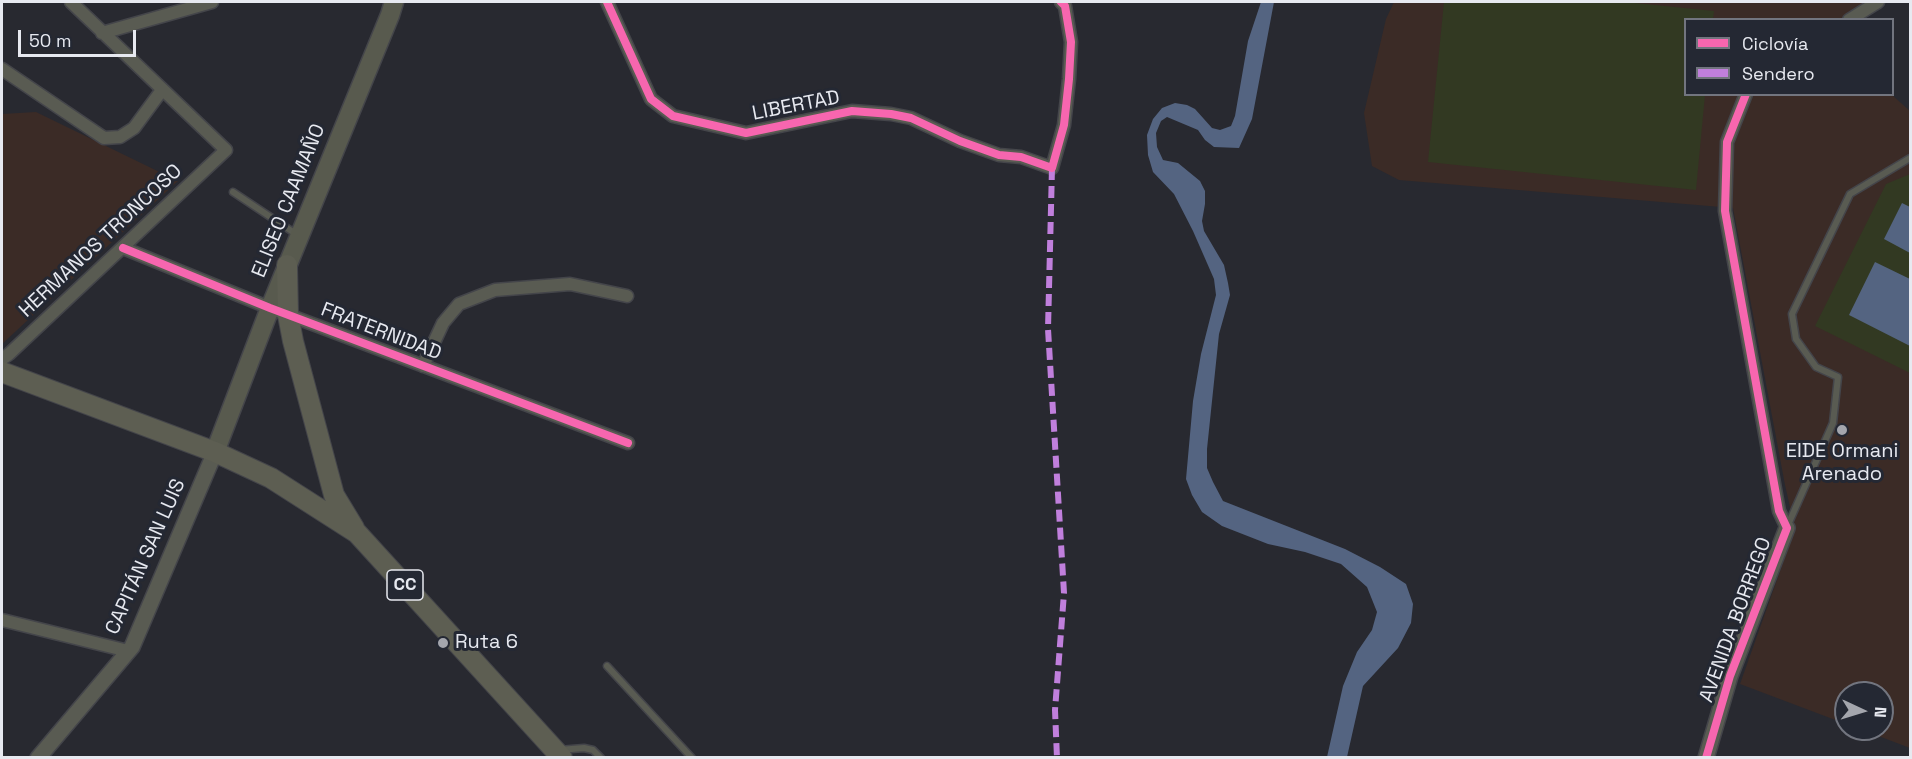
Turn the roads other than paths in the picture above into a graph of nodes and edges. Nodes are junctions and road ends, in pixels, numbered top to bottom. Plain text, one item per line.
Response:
1 (71, 2) edge
2 (212, 2) edge
3 (394, 2) edge
4 (607, 2) edge
5 (1878, 2) edge
6 (1063, 4) edge
7 (1852, 18) edge
8 (102, 33) junction
9 (2, 69) edge
10 (162, 90) junction
11 (1745, 96) edge
12 (1911, 158) edge
13 (233, 192) dead end
14 (299, 237) junction
15 (123, 248) junction
16 (287, 265) joint
17 (627, 296) dead end
18 (279, 311) junction
19 (2, 359) edge
20 (423, 366) junction
21 (2, 372) edge
22 (628, 443) dead end
23 (215, 452) junction
24 (1787, 528) junction
25 (357, 533) junction
26 (2, 620) edge
27 (128, 651) junction
28 (608, 666) dead end
29 (559, 754) edge
30 (38, 758) edge
31 (601, 758) edge
32 (692, 758) edge
33 (1706, 758) edge

1 - 8 street
2 - 8 street
3 - 14 main road, ELISEO CAAMAÑO
4 - 6 street, LIBERTAD
5 - 7 street
8 - 10 street
9 - 10 street
10 - 15 street, HERMANOS TRONCOSO
11 - 24 street
12 - 24 lane
13 - 14 lane
14 - 16 main road, ELISEO CAAMAÑO
15 - 18 street, FRATERNIDAD
15 - 19 street, HERMANOS TRONCOSO
16 - 18 main road
17 - 20 street
18 - 20 street, FRATERNIDAD
18 - 23 main road, ELISEO CAAMAÑO
18 - 25 main road
20 - 22 street, FRATERNIDAD
21 - 23 main road, CC
23 - 25 main road, CC
23 - 27 street, CAPITÁN SAN LUIS
24 - 33 street, AVENIDA BORREGO
25 - 29 main road, CC
26 - 27 street
27 - 30 street, CAPITÁN SAN LUIS
28 - 32 lane
29 - 31 lane

